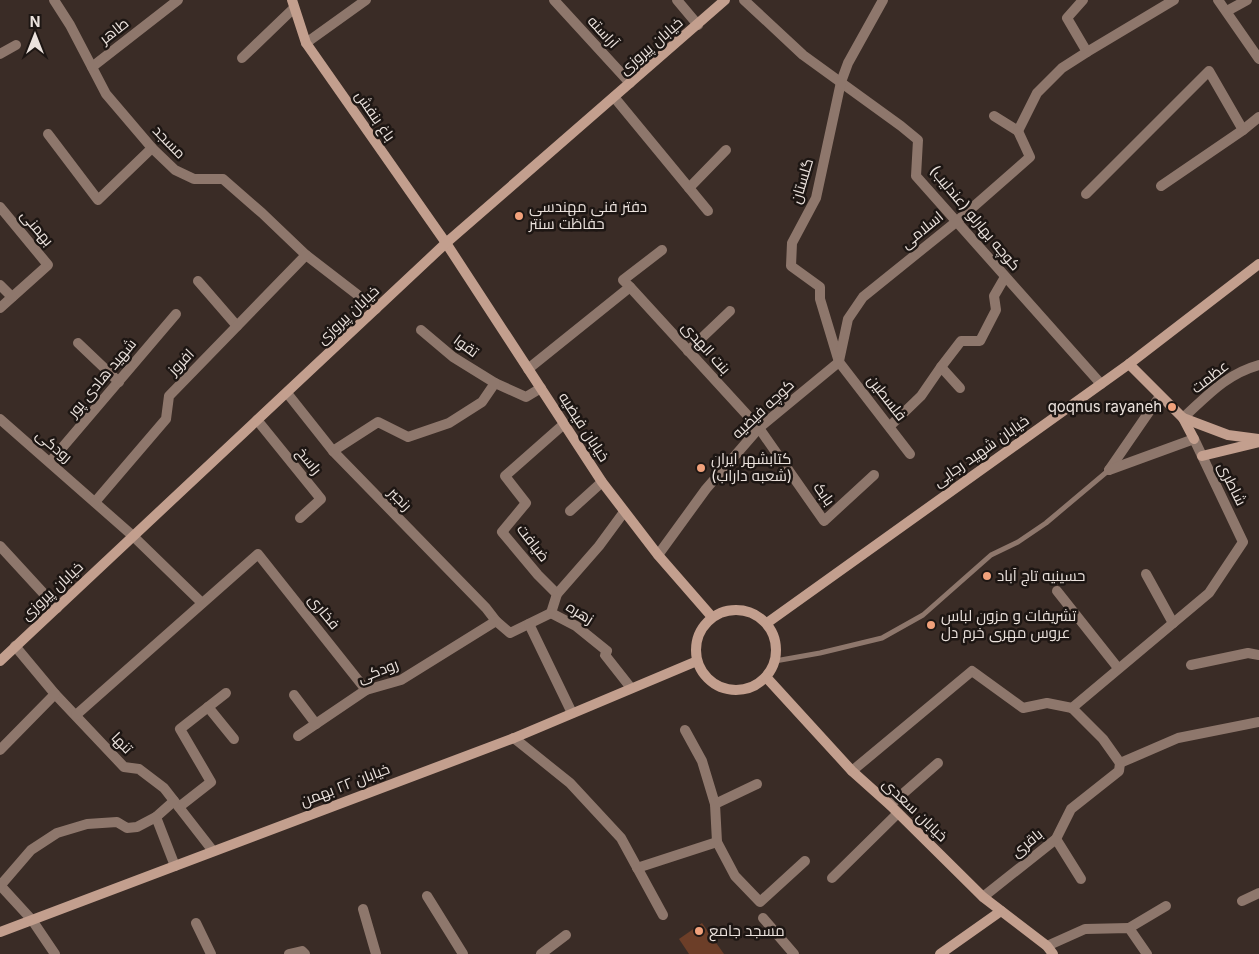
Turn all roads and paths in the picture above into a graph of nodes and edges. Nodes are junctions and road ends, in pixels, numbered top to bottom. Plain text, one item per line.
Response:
1 (54, 0) edge
2 (178, 0) edge
3 (366, 0) edge
4 (554, 0) edge
5 (678, 0) edge
6 (725, 0) edge
7 (744, 0) edge
8 (884, 0) edge
9 (1083, 0) edge
10 (1174, 0) edge
11 (1218, 0) edge
12 (1247, 0) edge
13 (293, 4) edge
14 (1227, 11) junction
15 (698, 25) junction
16 (306, 43) junction
17 (16, 45) dead end
18 (1087, 52) junction
19 (0, 54) edge
20 (242, 58) dead end
21 (1259, 59) edge
22 (92, 67) junction
23 (840, 82) junction
24 (630, 84) junction
25 (614, 97) junction
26 (994, 116) dead end
27 (1259, 117) edge
28 (1243, 130) junction
29 (1018, 131) junction
30 (48, 134) dead end
31 (152, 148) junction
32 (726, 150) dead end
33 (1161, 186) dead end
34 (689, 188) junction
35 (1086, 194) dead end
36 (0, 207) edge
37 (708, 211) dead end
38 (956, 222) junction
39 (446, 244) junction
40 (662, 250) dead end
41 (306, 254) junction
42 (1259, 264) edge
43 (1005, 277) junction
44 (198, 280) dead end
45 (0, 285) edge
46 (630, 287) junction
47 (12, 297) junction
48 (0, 308) edge
49 (376, 308) junction
50 (730, 311) dead end
51 (176, 314) dead end
52 (237, 326) junction
53 (421, 330) dead end
54 (78, 343) dead end
55 (688, 351) junction
56 (839, 362) junction
57 (1129, 364) junction
58 (1259, 365) edge
59 (941, 367) junction
60 (528, 369) junction
61 (119, 382) junction
62 (494, 383) junction
63 (1101, 384) junction
64 (541, 388) junction
65 (960, 388) dead end
66 (287, 393) junction
67 (1160, 396) junction
68 (1183, 418) junction
69 (0, 419) edge
70 (257, 420) junction
71 (564, 424) junction
72 (890, 426) junction
73 (759, 428) junction
74 (1194, 439) junction
75 (1259, 440) edge
76 (333, 451) junction
77 (910, 454) dead end
78 (1202, 456) junction
79 (50, 462) junction
80 (1109, 470) junction
81 (874, 475) dead end
82 (602, 482) junction
83 (95, 502) junction
84 (570, 511) dead end
85 (624, 512) junction
86 (300, 518) dead end
87 (133, 536) junction
88 (0, 546) edge
89 (658, 555) junction
90 (1146, 574) dead end
91 (1056, 592) dead end
92 (557, 594) junction
93 (202, 603) junction
94 (57, 608) junction
95 (551, 613) junction
96 (712, 617) junction
97 (496, 621) junction
98 (767, 623) junction
99 (1173, 623) junction
100 (529, 624) junction
101 (14, 646) junction
102 (1259, 655) edge
103 (0, 661) edge
104 (697, 661) junction
105 (775, 661) junction
106 (1192, 665) dead end
107 (1118, 668) junction
108 (766, 677) junction
109 (631, 688) junction
110 (366, 690) junction
111 (226, 693) dead end
112 (55, 694) junction
113 (294, 695) dead end
114 (208, 707) junction
115 (1072, 708) junction
116 (572, 713) junction
117 (76, 715) junction
118 (316, 724) junction
119 (1258, 724) edge
120 (685, 730) dead end
121 (298, 736) dead end
122 (514, 738) junction
123 (234, 739) dead end
124 (0, 750) edge
125 (938, 763) dead end
126 (1120, 763) junction
127 (852, 771) junction
128 (757, 784) dead end
129 (176, 804) junction
130 (715, 804) junction
131 (890, 805) junction
132 (898, 814) junction
133 (156, 817) junction
134 (1056, 839) junction
135 (717, 842) junction
136 (212, 851) junction
137 (805, 861) dead end
138 (175, 866) junction
139 (637, 868) junction
140 (832, 878) dead end
141 (1081, 879) dead end
142 (0, 886) edge
143 (1259, 894) edge
144 (427, 896) dead end
145 (983, 898) junction
146 (1242, 901) dead end
147 (1166, 906) dead end
148 (363, 908) dead end
149 (1001, 911) junction
150 (663, 915) dead end
151 (763, 918) dead end
152 (32, 920) junction
153 (196, 923) dead end
154 (1129, 928) junction
155 (0, 932) edge
156 (566, 936) dead end
157 (1050, 950) edge
158 (55, 954) edge
159 (211, 954) edge
160 (289, 954) edge
161 (305, 954) edge
162 (376, 954) edge
163 (463, 954) edge
164 (541, 954) edge
165 (794, 954) edge
166 (940, 954) edge
167 (1147, 954) edge

1 - 22 street, مسجد
2 - 22 street, طاهر
3 - 16 street
4 - 24 street, آراسته
5 - 15 street
6 - 15 main road, خیابان پیروزی
7 - 23 street, کوچه بهارلو (عندلیب)
8 - 23 street, گلستان
9 - 18 street
10 - 18 street
11 - 14 street
12 - 14 street
13 - 16 main road, باغ بنفش
13 - 20 street
14 - 21 street
15 - 24 main road, خیابان پیروزی
16 - 39 main road, باغ بنفش
17 - 19 street
18 - 29 street
22 - 31 street, مسجد
23 - 38 street, کوچه بهارلو (عندلیب)
23 - 56 street, گلستان
24 - 25 main road, خیابان پیروزی
25 - 34 street
25 - 39 main road, خیابان پیروزی
26 - 29 street
27 - 28 street
28 - 33 street
28 - 35 street
29 - 38 street, اسلامی
30 - 31 street
31 - 41 street, مسجد
32 - 34 street
34 - 37 street
36 - 47 street, بهمنی
38 - 43 street, کوچه بهارلو (عندلیب)
38 - 56 street, اسلامی
39 - 49 main road, خیابان پیروزی
39 - 60 main road, خیابان فیضیه
40 - 46 street
41 - 49 street, مسجد
41 - 52 street, افروز
42 - 57 main road, خیابان شهید رجایی
43 - 59 street
43 - 63 street, کوچه بهارلو (عندلیب)
44 - 52 street
45 - 47 street
46 - 55 street, بنت الهدی
46 - 60 street
47 - 48 street, بهمنی
49 - 66 main road, خیابان پیروزی
50 - 55 street
51 - 61 street, شهید هادی پور
52 - 83 street, افروز
53 - 62 street, تقوا
54 - 61 street
55 - 73 street, بنت الهدی
56 - 72 street, فلسطین
56 - 73 street, کوچه فیضیه
57 - 63 main road, خیابان شهید رجایی
57 - 67 main road
58 - 68 street, عظمت
59 - 65 street
59 - 72 street
60 - 64 main road, خیابان فیضیه
61 - 79 street, شهید هادی پور
62 - 64 street, تقوا
62 - 76 street
63 - 98 main road, خیابان شهید رجایی
64 - 71 main road, خیابان فیضیه
66 - 70 main road, خیابان پیروزی
66 - 76 street, رنجبر
67 - 68 main road
67 - 80 street
68 - 74 main road
68 - 75 main road
69 - 79 street, رودکی
70 - 86 street, راسخ
70 - 87 main road, خیابان پیروزی
71 - 82 main road, خیابان فیضیه
71 - 92 street, ضیافت
72 - 77 street, فلسطین
73 - 81 street, بابک
73 - 89 street, کوچه فیضیه
74 - 78 street, شاطری
74 - 80 street
75 - 78 main road
76 - 97 street, رنجبر
78 - 99 street, شاطری
79 - 83 street, رودکی
80 - 105 lane
82 - 84 street
82 - 85 main road, خیابان فیضیه
83 - 87 street, رودکی
85 - 89 main road, خیابان فیضیه
85 - 92 street, زهره
87 - 93 street, رودکی
87 - 94 main road, خیابان پیروزی
88 - 94 street
89 - 96 main road, خیابان فیضیه
90 - 99 street
91 - 107 street
92 - 95 street, زهره
93 - 110 street, فخاری
93 - 117 street
94 - 101 main road, خیابان پیروزی
95 - 100 street
95 - 109 street, زهره
96 - 98 main road
96 - 104 main road
97 - 100 street
97 - 110 street, رودکی
98 - 105 main road
99 - 107 street
100 - 116 street
101 - 103 main road, خیابان پیروزی
101 - 112 street, تنها
102 - 106 street
104 - 108 main road
104 - 109 main road, خیابان ۲۲ بهمن
105 - 108 main road
107 - 115 street
108 - 127 main road, خیابان سعدی
109 - 116 main road, خیابان ۲۲ بهمن
110 - 118 street, رودکی
111 - 114 street
112 - 117 street, تنها
112 - 124 street
113 - 118 street
114 - 123 street
114 - 129 street
115 - 126 street
115 - 127 street
116 - 122 main road, خیابان ۲۲ بهمن
117 - 129 street, تنها
118 - 121 street, رودکی
119 - 126 street, باقری
120 - 130 street
122 - 136 main road, خیابان ۲۲ بهمن
122 - 139 street
125 - 131 street
126 - 134 street, باقری
127 - 131 main road, خیابان سعدی
128 - 130 street
129 - 133 street
129 - 136 street, تنها
130 - 135 street
131 - 132 main road, خیابان سعدی
132 - 140 street
132 - 145 main road, خیابان سعدی
133 - 138 street
133 - 142 street
134 - 141 street
134 - 145 street, باقری
135 - 137 street
135 - 139 street
136 - 138 main road, خیابان ۲۲ بهمن
138 - 152 main road, خیابان ۲۲ بهمن
139 - 150 street
142 - 152 street
143 - 146 street
144 - 163 street
145 - 149 main road, خیابان سعدی
147 - 154 street
148 - 162 street
149 - 157 main road, خیابان سعدی
149 - 166 main road
151 - 165 street
152 - 155 main road, خیابان ۲۲ بهمن
152 - 158 street
153 - 159 street
154 - 157 street
154 - 167 street
156 - 164 street
160 - 161 street

